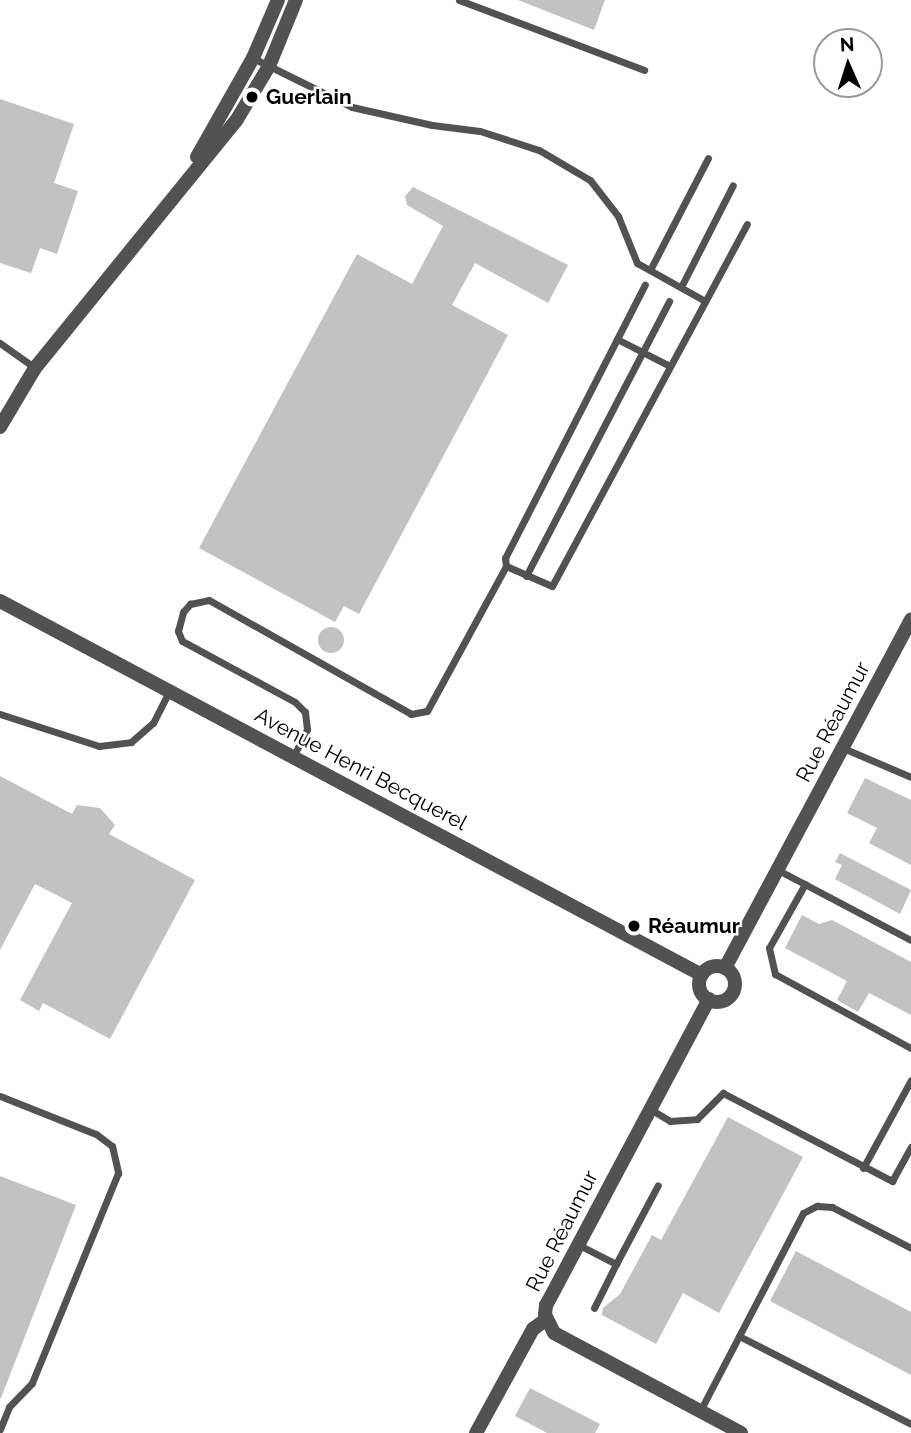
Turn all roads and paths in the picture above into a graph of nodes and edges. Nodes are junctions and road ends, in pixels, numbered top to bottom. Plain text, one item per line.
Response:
1 (278, 0) edge
2 (296, 0) edge
3 (459, 0) edge
4 (488, 0) edge
5 (485, 9) junction
6 (261, 62) junction
7 (644, 71) dead end
8 (708, 158) dead end
9 (733, 185) dead end
10 (747, 224) dead end
11 (650, 270) junction
12 (645, 285) dead end
13 (681, 288) junction
14 (668, 301) dead end
15 (705, 301) junction
16 (617, 339) junction
17 (0, 343) edge
18 (644, 353) junction
19 (670, 366) junction
20 (35, 368) junction
21 (0, 427) edge
22 (506, 566) junction
23 (526, 576) junction
24 (0, 601) edge
25 (911, 620) edge
26 (905, 647) edge
27 (169, 691) junction
28 (0, 714) edge
29 (843, 747) junction
30 (293, 757) junction
31 (911, 777) edge
32 (778, 870) junction
33 (805, 884) junction
34 (911, 940) edge
35 (725, 968) junction
36 (702, 975) junction
37 (709, 999) junction
38 (911, 1048) edge
39 (911, 1080) edge
40 (0, 1096) edge
41 (650, 1109) junction
42 (911, 1147) edge
43 (863, 1168) junction
44 (658, 1185) dead end
45 (578, 1245) junction
46 (911, 1248) edge
47 (616, 1264) junction
48 (594, 1308) dead end
49 (547, 1320) junction
50 (739, 1336) junction
51 (700, 1411) junction
52 (911, 1424) edge
53 (0, 1429) edge
54 (476, 1433) edge
55 (741, 1433) edge

1 - 6 street
2 - 6 street
3 - 5 lane
4 - 5 lane
5 - 7 lane
6 - 11 lane
6 - 20 street
8 - 11 lane
9 - 13 lane
10 - 15 lane
11 - 13 lane
12 - 16 lane
13 - 15 lane
14 - 18 lane
15 - 19 lane
16 - 18 lane
16 - 22 lane
17 - 20 lane
18 - 19 lane
18 - 23 lane
19 - 23 lane
20 - 21 street
22 - 23 lane
22 - 30 lane
24 - 27 street, Avenue Henri Becquerel
25 - 26 street, Rue Réaumur
26 - 29 street, Rue Réaumur
27 - 28 lane
27 - 30 street, Avenue Henri Becquerel
29 - 31 lane
29 - 32 street, Rue Réaumur
30 - 36 street, Avenue Henri Becquerel
32 - 33 lane
32 - 35 street, Rue Réaumur
33 - 34 lane
33 - 38 lane
35 - 36 street
35 - 37 street
36 - 37 street
37 - 41 street, Rue Réaumur
39 - 43 lane
40 - 53 lane
41 - 43 lane
41 - 45 street, Rue Réaumur
42 - 43 lane
44 - 47 lane
45 - 47 lane
45 - 49 street, Rue Réaumur
46 - 50 lane
47 - 48 lane
49 - 51 street, Rue Réaumur
49 - 54 street
50 - 51 lane
50 - 52 lane
51 - 55 street, Rue Réaumur

